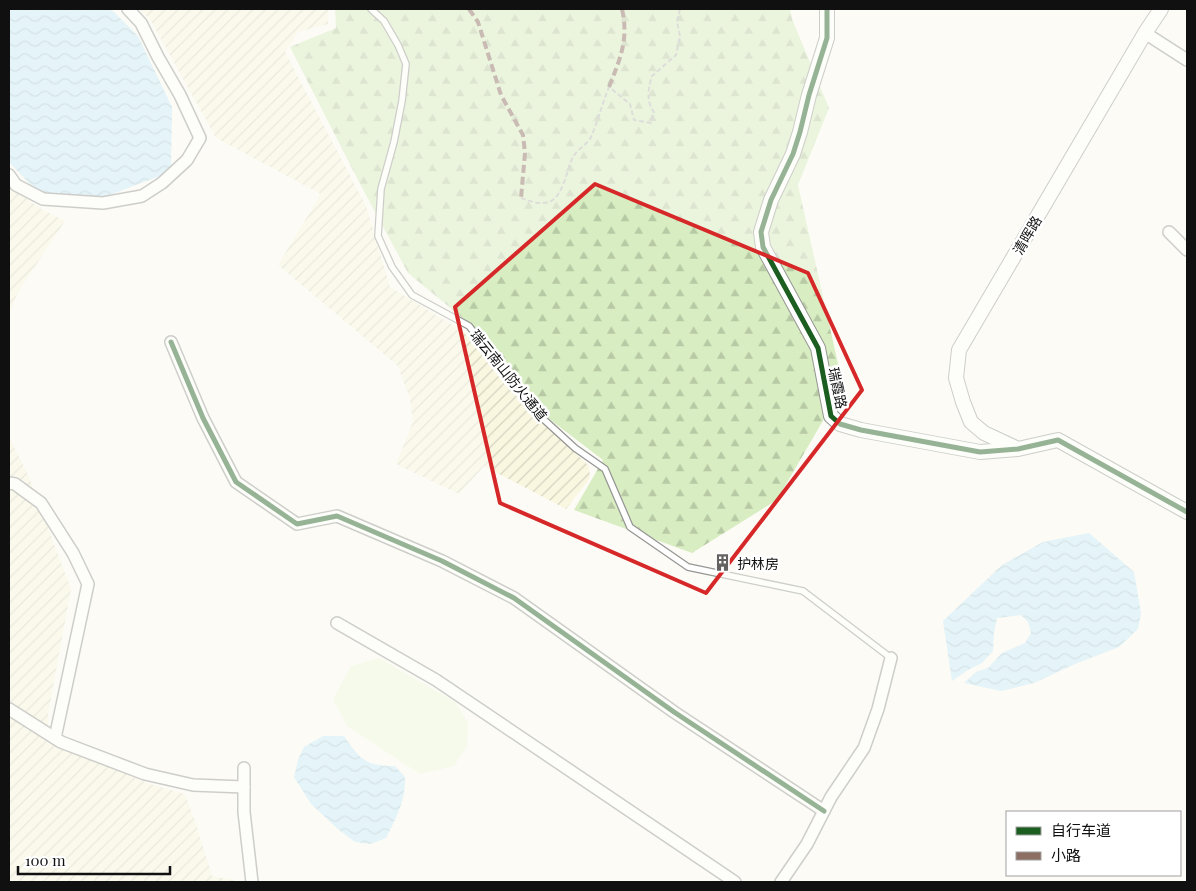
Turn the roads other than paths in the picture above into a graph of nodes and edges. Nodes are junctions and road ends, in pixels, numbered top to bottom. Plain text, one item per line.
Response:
1 (128, 9) edge
2 (371, 9) edge
3 (827, 9) edge
4 (1162, 9) edge
5 (1145, 33) junction
6 (1187, 60) edge
7 (9, 175) edge
8 (13, 186) edge
9 (1169, 232) dead end
10 (1187, 250) edge
11 (171, 342) dead end
12 (1018, 449) junction
13 (9, 483) edge
14 (1187, 512) edge
15 (337, 622) dead end
16 (891, 658) joint
17 (9, 710) edge
18 (55, 738) junction
19 (244, 768) dead end
20 (244, 787) junction
21 (824, 811) junction
22 (252, 882) edge
23 (735, 882) edge
24 (781, 882) edge

1 - 8 street
2 - 16 lane, 瑞云南山防火通道
3 - 12 street, 瑞霞路
4 - 5 street, 清晖路
5 - 6 street
5 - 12 street, 清晖路
7 - 8 street
9 - 10 street
11 - 21 street
12 - 14 street, 瑞霞路
13 - 18 street
15 - 23 street
16 - 21 street
17 - 18 street
18 - 20 street
19 - 20 street
20 - 22 street
21 - 24 street

